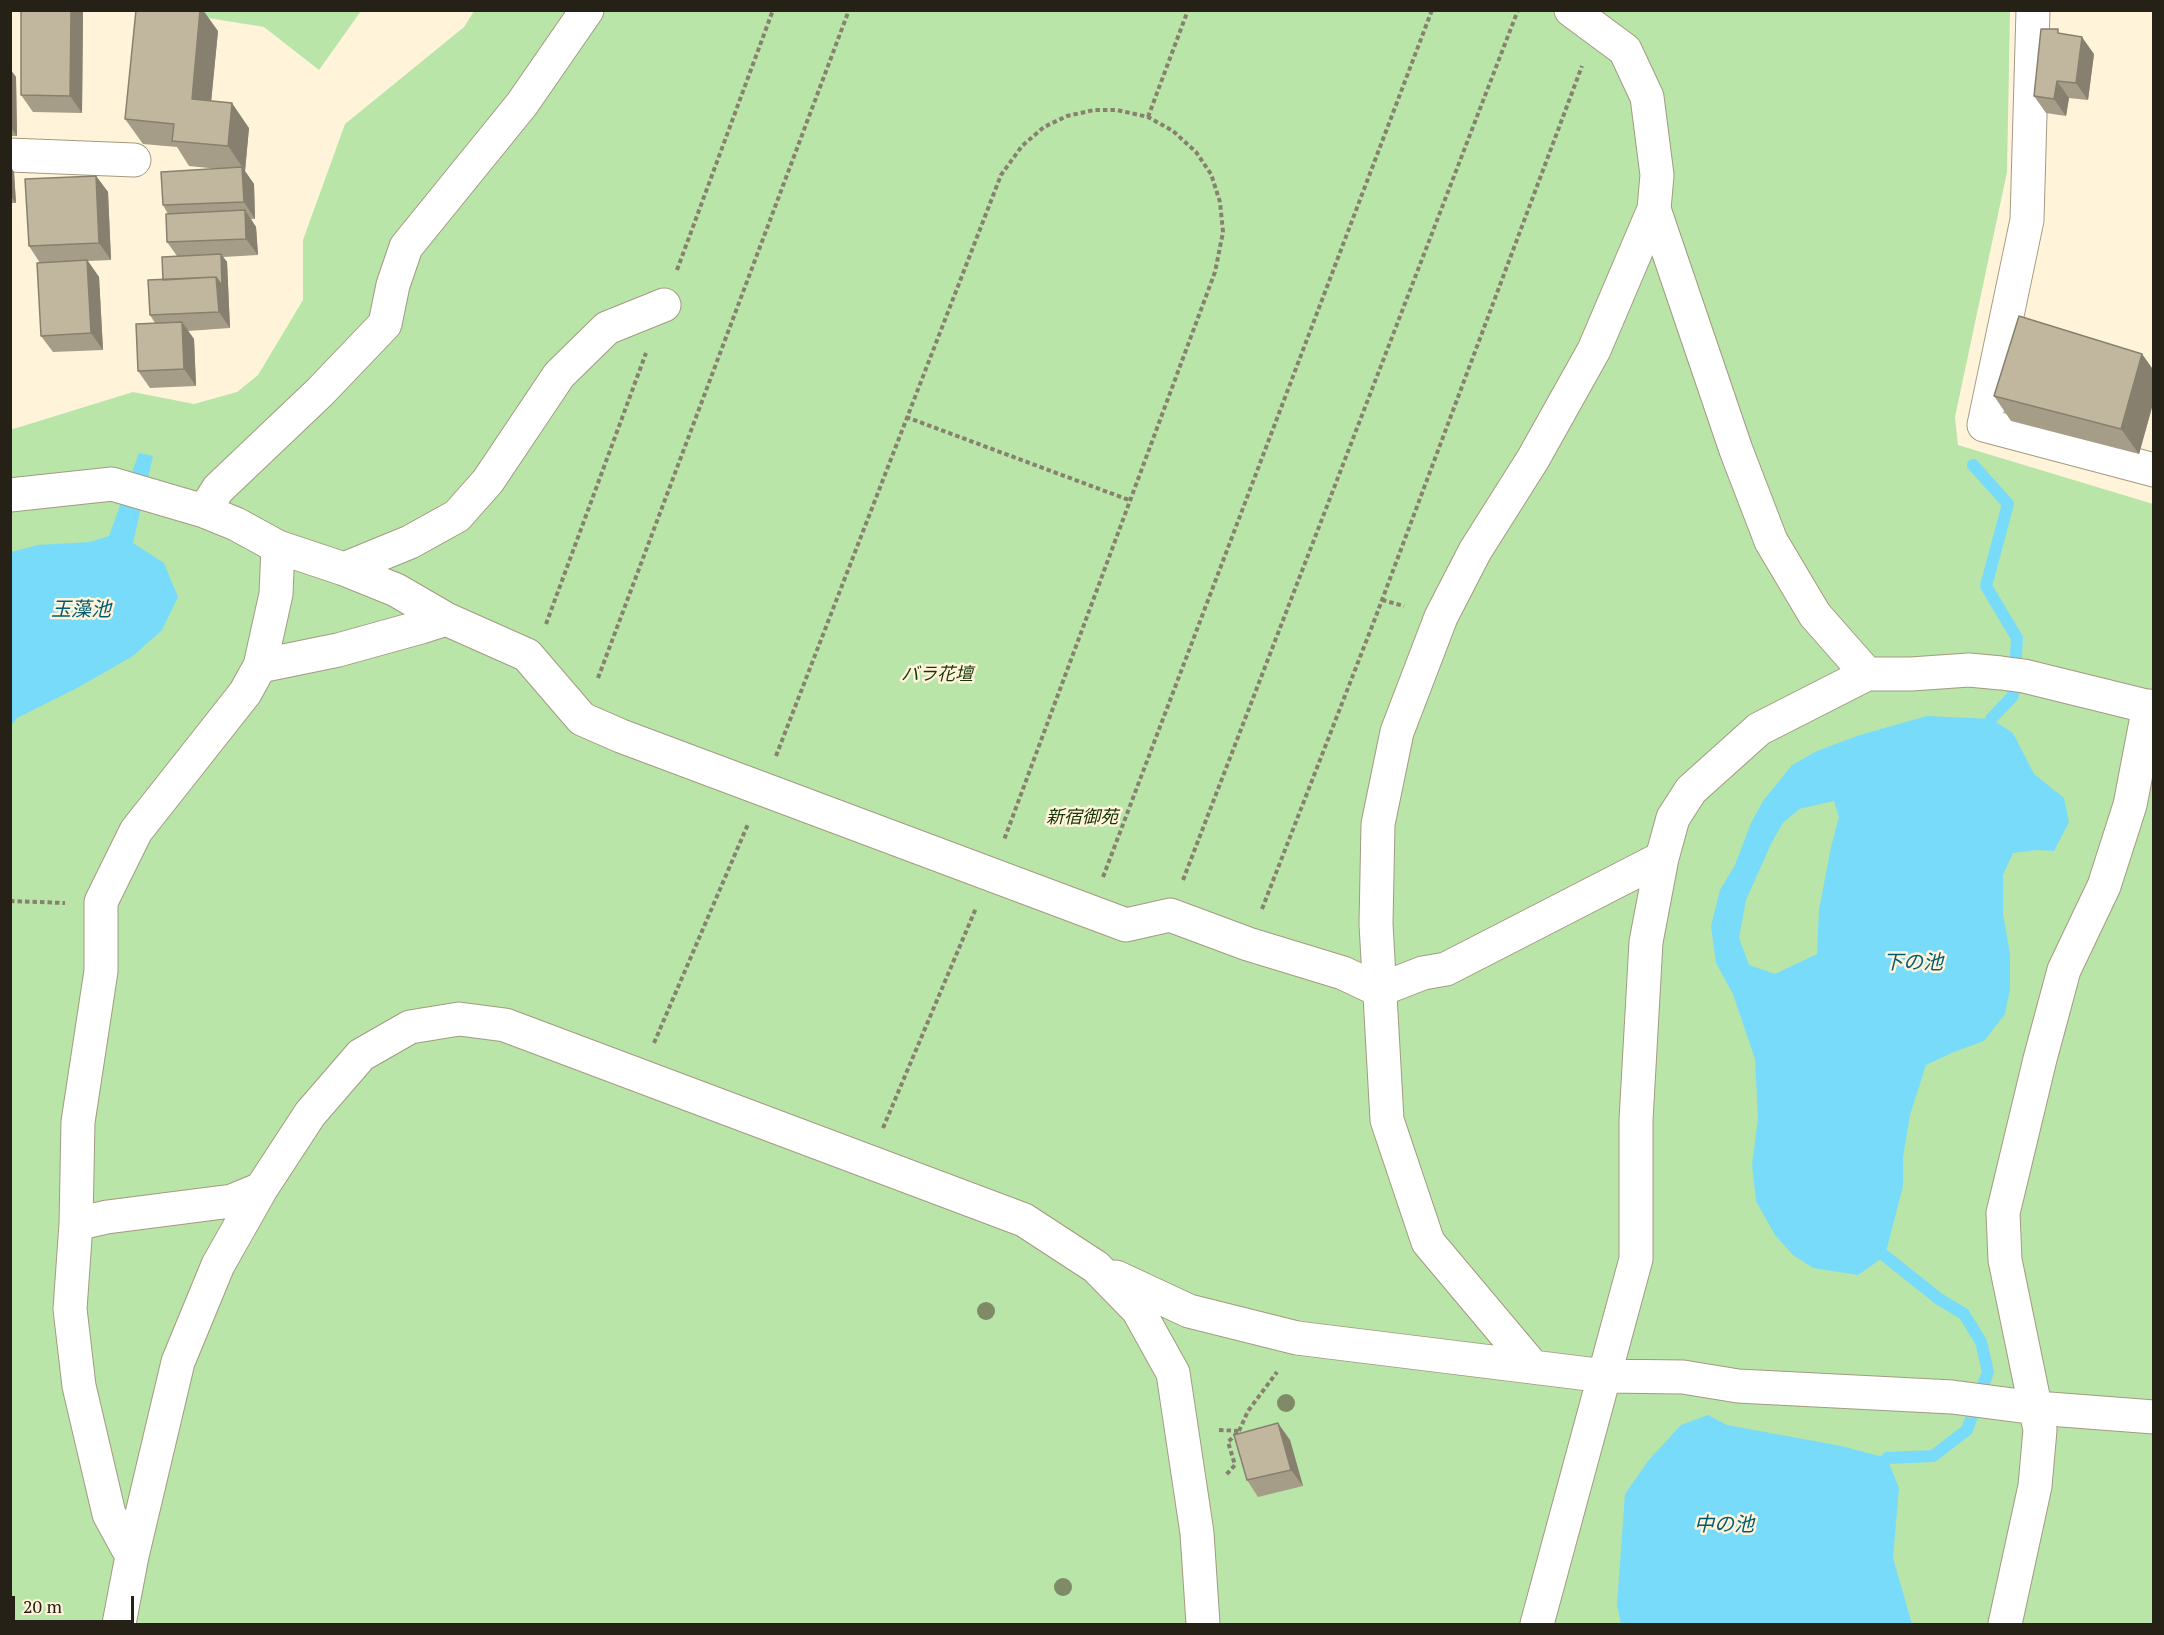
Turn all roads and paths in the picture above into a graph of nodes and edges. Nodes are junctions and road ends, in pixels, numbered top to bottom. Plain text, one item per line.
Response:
1 (587, 10) edge
2 (849, 10) edge
3 (1188, 10) edge
4 (1431, 10) edge
5 (1518, 10) edge
6 (2033, 10) edge
7 (1584, 20) edge
8 (1148, 117) junction
9 (10, 155) edge
10 (134, 160) dead end
11 (1654, 209) junction
12 (664, 305) dead end
13 (906, 417) junction
14 (2154, 470) edge
15 (10, 495) edge
16 (1129, 500) junction
17 (204, 511) junction
18 (278, 547) junction
19 (344, 569) junction
20 (446, 619) junction
21 (260, 666) junction
22 (1867, 674) junction
23 (2151, 707) edge
24 (582, 719) junction
25 (763, 789) junction
26 (1662, 858) junction
27 (990, 874) junction
28 (10, 901) edge
29 (101, 902) junction
30 (1090, 911) junction
31 (1170, 915) junction
32 (1248, 944) junction
33 (1379, 990) junction
34 (640, 1076) junction
35 (869, 1162) junction
36 (261, 1189) junction
37 (76, 1224) junction
38 (1096, 1267) junction
39 (1297, 1338) junction
40 (1533, 1367) junction
41 (1605, 1376) junction
42 (2036, 1407) junction
43 (2154, 1417) edge
44 (1239, 1431) edge
45 (132, 1556) junction
46 (116, 1623) edge
47 (1203, 1624) edge
48 (1537, 1624) edge
49 (2005, 1624) edge

1 - 17 street
2 - 24 path
3 - 8 path
4 - 30 path
5 - 31 path
6 - 14 street
7 - 11 street
7 - 32 path
8 - 13 path
8 - 16 path
9 - 10 street
11 - 22 street
11 - 33 street
12 - 19 street
13 - 16 path
13 - 25 path
15 - 17 street
16 - 27 path
17 - 18 street
18 - 19 street
18 - 21 street
19 - 20 street
20 - 21 street
20 - 24 street
21 - 29 street
22 - 23 street
22 - 26 street
23 - 42 street
24 - 25 street
25 - 27 street
25 - 34 path
26 - 33 street
26 - 41 street
27 - 30 street
27 - 35 path
28 - 29 path
29 - 37 street
30 - 31 street
31 - 32 street
32 - 33 street
33 - 40 street
34 - 35 street
34 - 36 street
35 - 38 street
36 - 37 street
36 - 45 street
37 - 45 street
38 - 39 street
38 - 47 street
39 - 40 street
39 - 44 path
40 - 41 street
41 - 42 street
41 - 48 street
42 - 43 street
42 - 49 street
45 - 46 street

